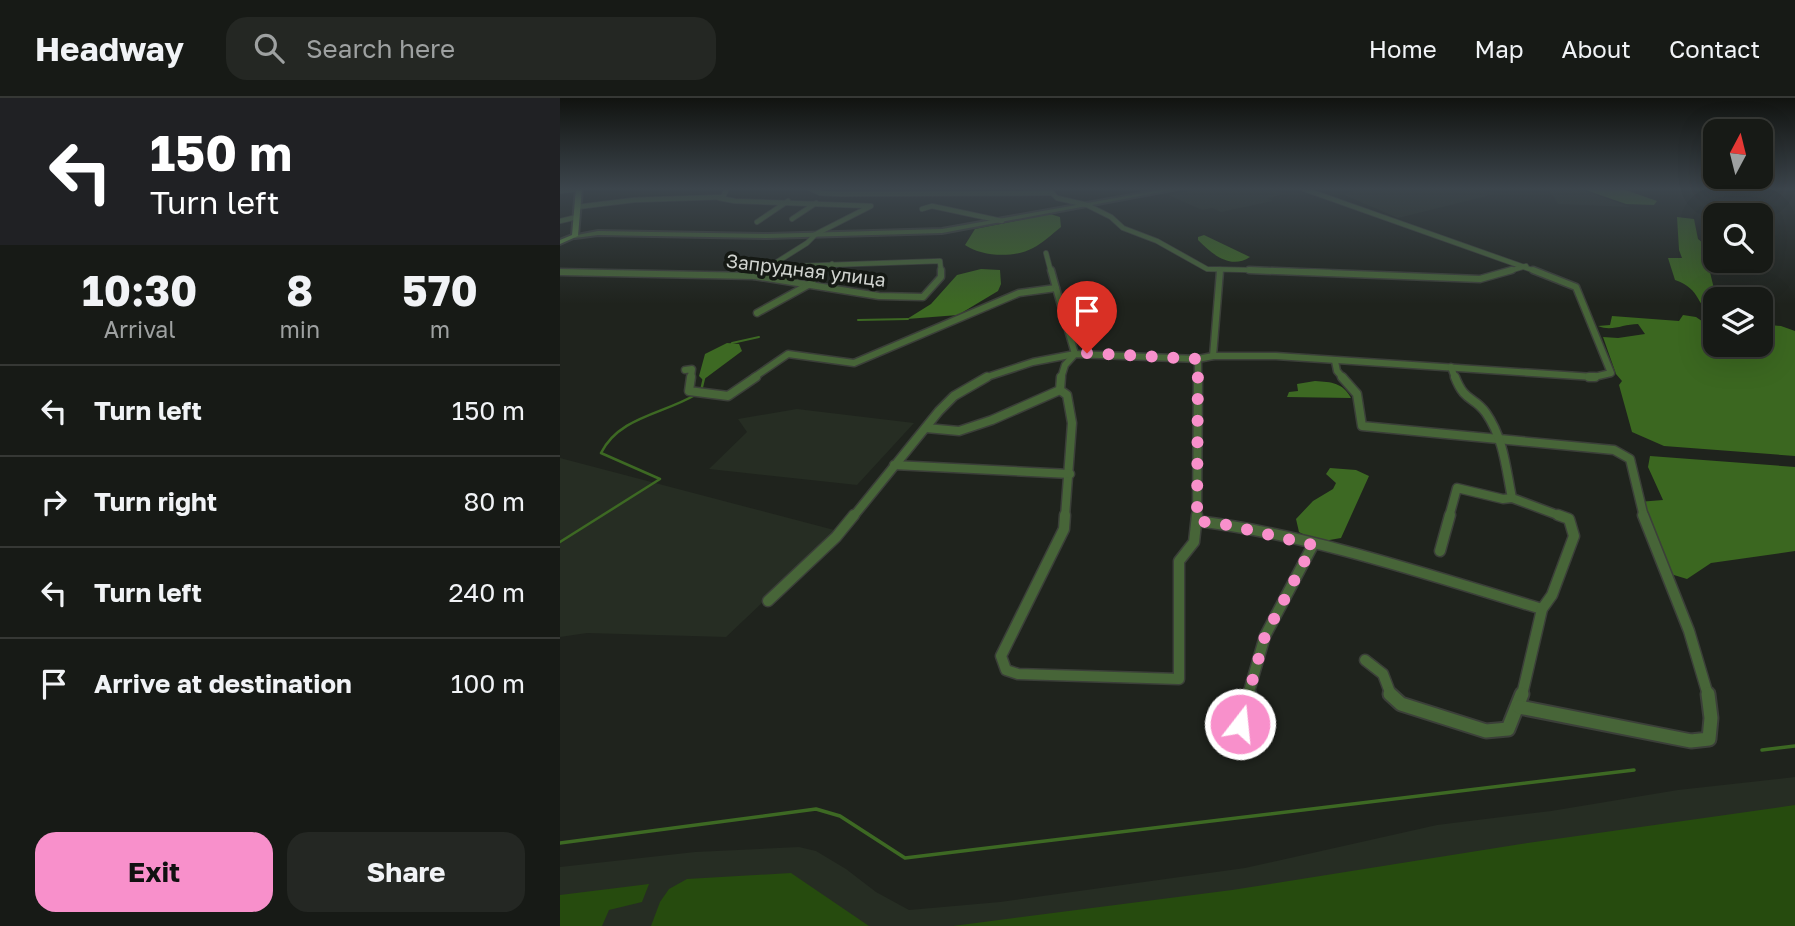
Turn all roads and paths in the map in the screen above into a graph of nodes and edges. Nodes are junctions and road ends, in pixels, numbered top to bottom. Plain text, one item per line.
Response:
1 (576, 227) edge
2 (831, 227) edge
3 (968, 227) edge
4 (1122, 227) edge
5 (1412, 227) edge
6 (815, 235) junction
7 (575, 236) junction
8 (560, 242) edge
9 (1046, 253) dead end
10 (832, 264) junction
11 (1526, 266) junction
12 (770, 267) junction
13 (1220, 271) junction
14 (560, 272) edge
15 (754, 276) junction
16 (808, 285) junction
17 (1056, 288) junction
18 (757, 313) dead end
19 (1075, 354) junction
20 (1213, 356) junction
21 (1198, 359) junction
22 (1335, 361) junction
23 (1451, 367) junction
24 (685, 370) dead end
25 (1060, 390) junction
26 (926, 428) junction
27 (1501, 441) junction
28 (894, 465) junction
29 (1070, 474) junction
30 (1512, 498) junction
31 (1197, 521) junction
32 (1313, 545) junction
33 (1440, 551) dead end
34 (768, 601) dead end
35 (1542, 609) junction
36 (1365, 660) dead end
37 (1519, 707) junction
38 (1240, 724) dead end

1 - 7 main road
2 - 6 street
3 - 6 street
4 - 13 street
5 - 11 street
6 - 7 street
6 - 12 street
7 - 8 main road
9 - 17 street
10 - 12 street
10 - 16 street
10 - 16 street, Запрудная улица
11 - 13 street
11 - 23 street
12 - 15 street
13 - 20 street
14 - 15 street, Запрудная улица
15 - 16 street, Запрудная улица
16 - 18 street
17 - 19 street
17 - 24 street
19 - 21 street
19 - 25 street
19 - 26 street
20 - 21 street
20 - 22 street
21 - 31 street
22 - 23 street
22 - 27 street
23 - 27 street
25 - 26 street
25 - 29 street
26 - 28 street
27 - 30 street
27 - 37 street
28 - 29 street
28 - 34 street
29 - 31 street
30 - 33 street
30 - 35 street
31 - 32 street
32 - 35 street
32 - 38 street
35 - 37 street
36 - 37 street

